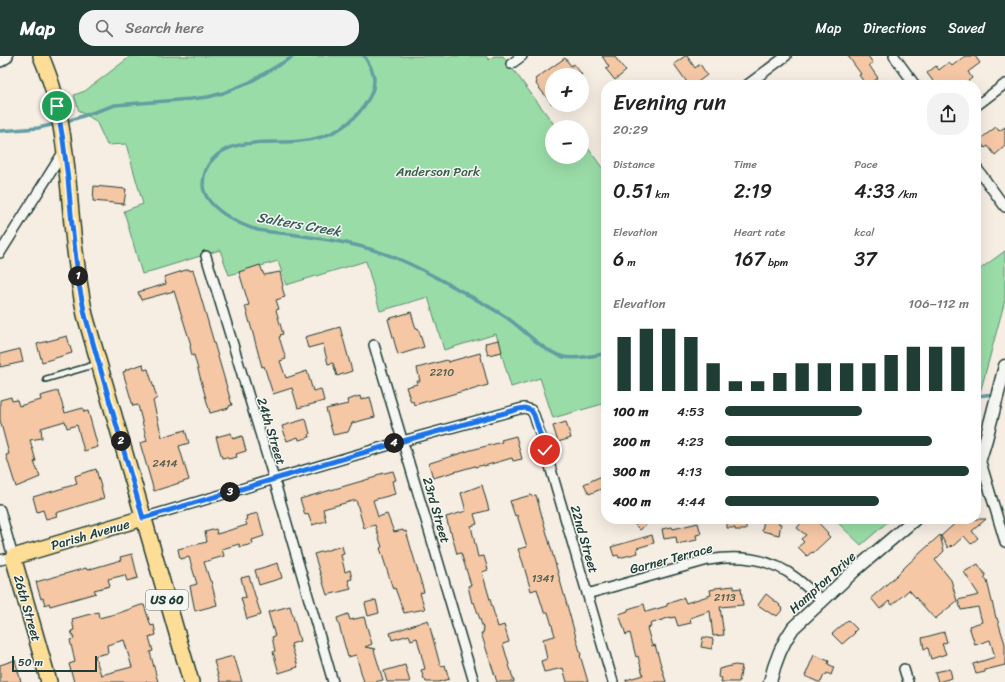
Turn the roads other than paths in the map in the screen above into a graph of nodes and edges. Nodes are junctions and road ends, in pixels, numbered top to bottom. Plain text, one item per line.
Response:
1 (6, 56) edge
2 (41, 56) edge
3 (522, 56) edge
4 (786, 56) edge
5 (894, 56) edge
6 (0, 60) edge
7 (511, 64) dead end
8 (754, 80) edge
9 (911, 80) edge
10 (1005, 84) edge
11 (981, 102) edge
12 (64, 145) junction
13 (981, 174) edge
14 (1005, 207) edge
15 (0, 253) edge
16 (206, 256) dead end
17 (374, 345) dead end
18 (99, 363) junction
19 (1004, 370) edge
20 (46, 379) dead end
21 (525, 408) joint
22 (403, 441) junction
23 (981, 453) edge
24 (981, 470) edge
25 (274, 479) junction
26 (0, 510) edge
27 (143, 518) junction
28 (909, 524) edge
29 (1005, 542) edge
30 (6, 558) edge
31 (587, 594) junction
32 (822, 600) junction
33 (904, 669) dead end
34 (49, 682) edge
35 (191, 682) edge
36 (333, 682) edge
37 (474, 682) edge
38 (613, 682) edge
39 (770, 682) edge
40 (908, 682) edge

1 - 6 main road
2 - 12 main road, US 60
3 - 7 street
4 - 8 street
5 - 9 street
10 - 11 street
12 - 15 street
12 - 18 main road, US 60
13 - 14 street
16 - 25 street, 24th Street
17 - 22 street, 23rd Street
18 - 20 lane
18 - 27 main road, US 60
19 - 23 street
21 - 22 street, Parish Avenue
21 - 31 street, 22nd Street
22 - 25 street, Parish Avenue
22 - 37 street, 23rd Street
24 - 29 street
25 - 27 street, Parish Avenue
25 - 36 street, 24th Street
26 - 30 street, 26th Street
27 - 30 main road, Parish Avenue
27 - 35 main road, US 60
28 - 32 street, Hampton Drive
30 - 34 main road, 26th Street
31 - 32 street, Garner Terrace
31 - 38 street, 22nd Street
32 - 39 street, Hampton Drive
33 - 40 street

